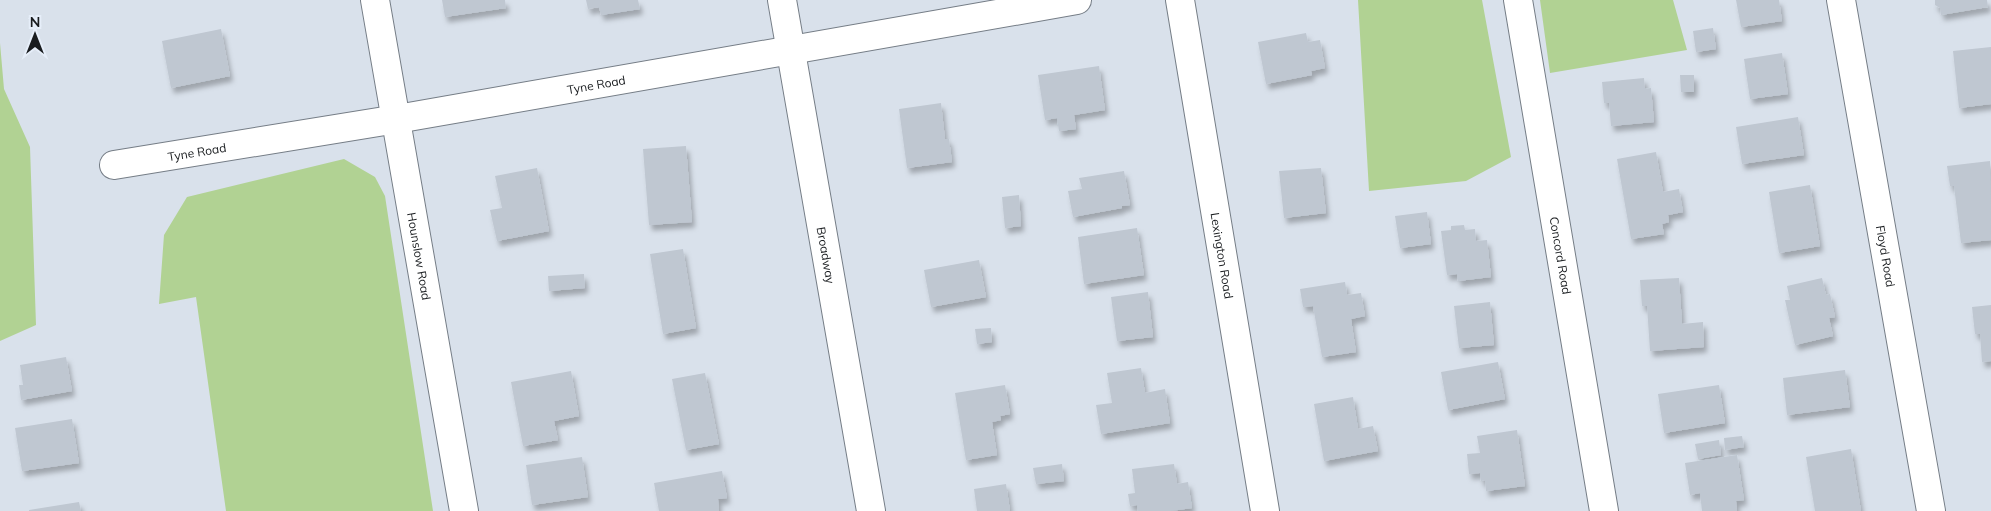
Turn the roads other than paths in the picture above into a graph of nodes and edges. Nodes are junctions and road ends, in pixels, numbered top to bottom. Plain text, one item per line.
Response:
1 (376, 0) edge
2 (782, 0) edge
3 (1077, 0) edge
4 (1180, 0) edge
5 (1518, 0) edge
6 (1841, 0) edge
7 (791, 49) junction
8 (397, 119) junction
9 (114, 165) dead end
10 (464, 511) edge
11 (871, 511) edge
12 (1265, 511) edge
13 (1604, 511) edge
14 (1931, 511) edge

1 - 8 street, Hounslow Road
2 - 7 street, Broadway
3 - 7 street, Tyne Road
4 - 12 street, Lexington Road
5 - 13 street, Concord Road
6 - 14 street, Floyd Road
7 - 8 street, Tyne Road
7 - 11 street, Broadway
8 - 9 street, Tyne Road
8 - 10 street, Hounslow Road

